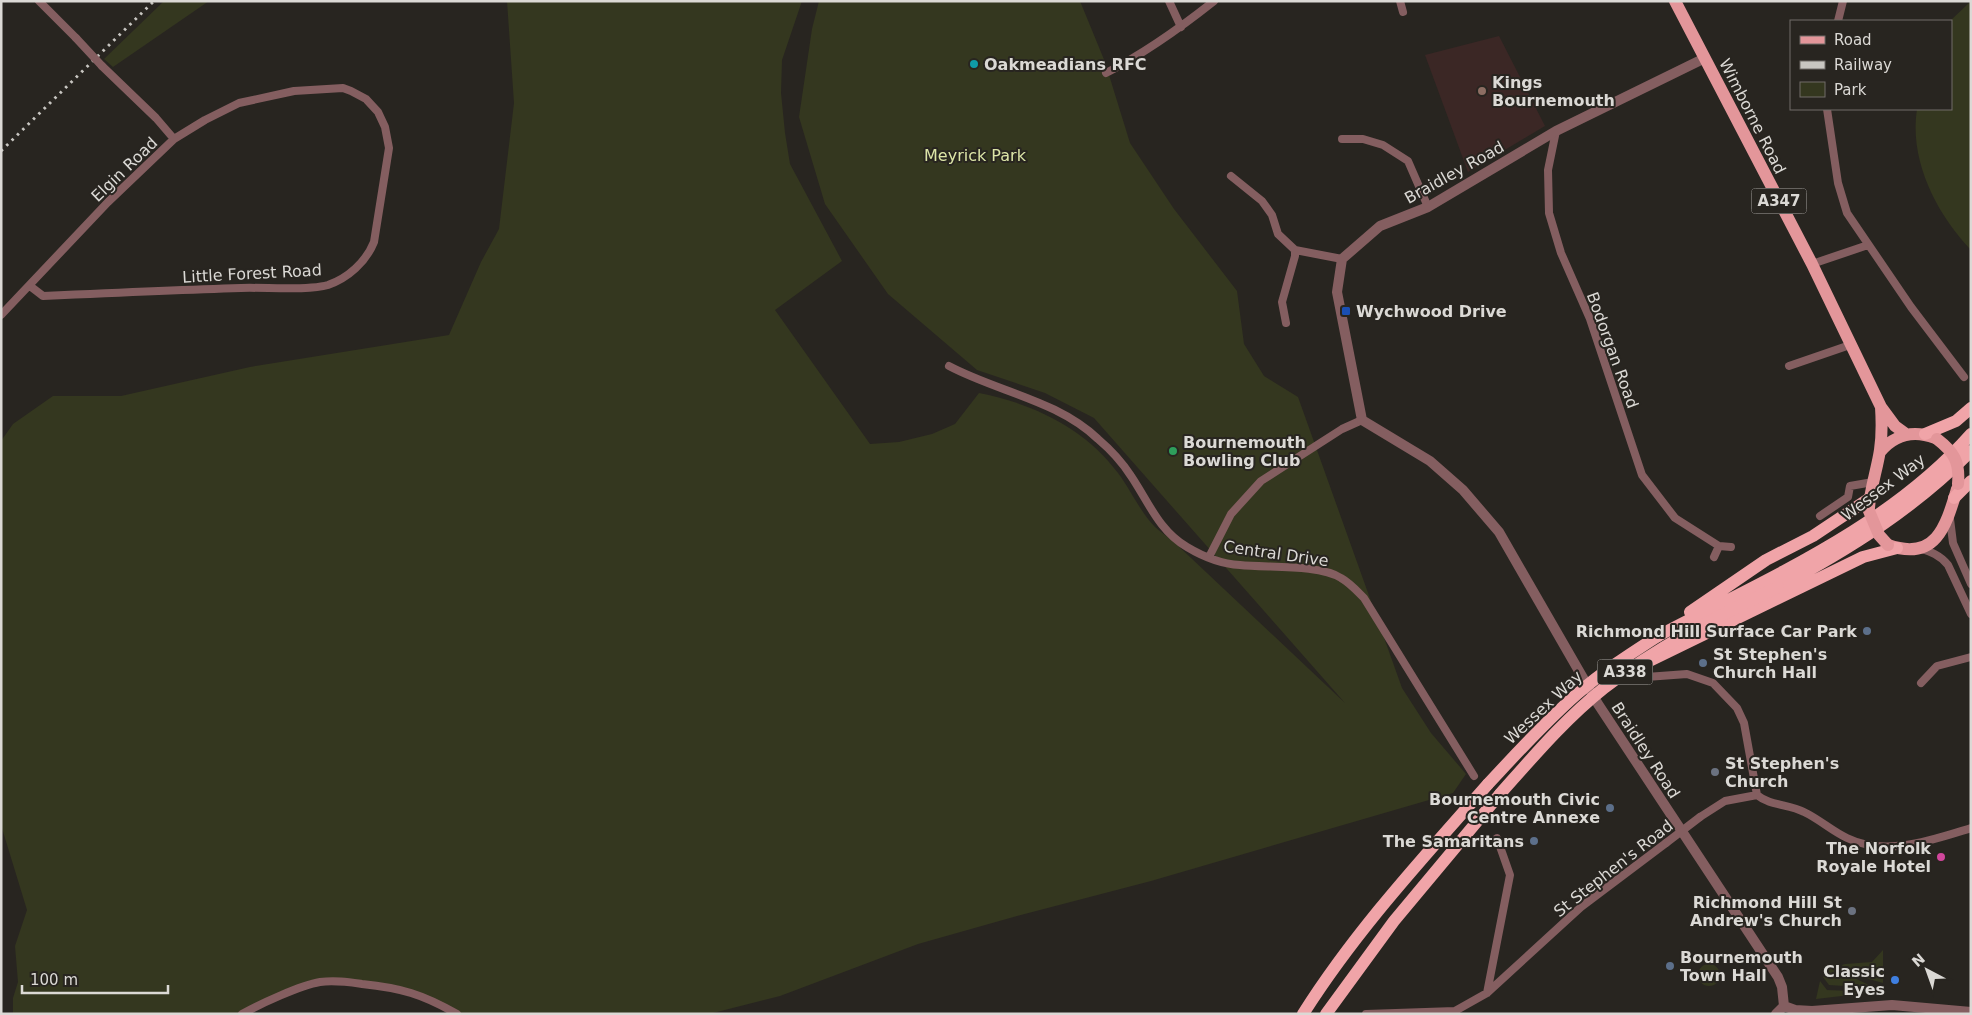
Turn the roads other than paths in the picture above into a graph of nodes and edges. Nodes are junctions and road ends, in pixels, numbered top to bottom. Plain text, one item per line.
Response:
1 (39, 1) edge
2 (1169, 1) edge
3 (1214, 1) edge
4 (1400, 1) edge
5 (1675, 1) edge
6 (1843, 1) edge
7 (1403, 12) dead end
8 (1838, 20) edge
9 (1181, 27) junction
10 (1705, 58) junction
11 (1106, 73) dead end
12 (1827, 110) edge
13 (1556, 131) junction
14 (174, 139) junction
15 (1342, 139) dead end
16 (1231, 176) dead end
17 (1428, 207) junction
18 (1868, 244) junction
19 (1295, 250) junction
20 (1342, 259) junction
21 (1812, 264) junction
22 (30, 286) junction
23 (1, 315) edge
24 (1286, 323) dead end
25 (1850, 345) junction
26 (949, 366) dead end
27 (1789, 366) dead end
28 (1964, 377) dead end
29 (1882, 407) junction
30 (1971, 408) edge
31 (1362, 420) junction
32 (1906, 434) junction
33 (1924, 434) junction
34 (1971, 434) edge
35 (1971, 451) edge
36 (1880, 452) junction
37 (1873, 482) junction
38 (1964, 483) edge
39 (1869, 505) junction
40 (1820, 516) dead end
41 (1949, 517) junction
42 (1718, 546) junction
43 (1731, 547) dead end
44 (1893, 547) junction
45 (1919, 548) junction
46 (1714, 556) dead end
47 (1208, 557) junction
48 (1970, 582) edge
49 (1777, 587) junction
50 (1971, 614) edge
51 (1658, 636) junction
52 (1971, 657) edge
53 (1921, 683) dead end
54 (1591, 692) junction
55 (1474, 776) dead end
56 (1757, 795) junction
57 (1971, 828) edge
58 (1497, 838) dead end
59 (1487, 993) junction
60 (1784, 1006) junction
61 (1971, 1012) edge
62 (242, 1014) edge
63 (456, 1014) edge
64 (1303, 1014) edge
65 (1326, 1014) edge
66 (1366, 1014) edge
67 (1776, 1014) edge

1 - 14 street, Elgin Road, bridge
2 - 9 street
3 - 9 street
4 - 7 street
5 - 10 main road, Wimborne Road / A347
6 - 8 street
9 - 11 street
10 - 13 street, Braidley Road
10 - 21 main road, Wimborne Road / A347
12 - 18 street
13 - 17 street, Braidley Road
13 - 42 street, Bodorgan Road
14 - 22 street, Elgin Road
14 - 22 street, Little Forest Road
15 - 17 street
16 - 19 street
17 - 20 street, Braidley Road
18 - 21 street
18 - 28 street
19 - 20 street
19 - 24 street
20 - 31 street
21 - 25 main road, Wimborne Road / A347
22 - 23 street, Elgin Road
25 - 27 street
25 - 29 main road, Wimborne Road / A347
26 - 47 street, Central Drive
29 - 32 main road, Wimborne Road / A347
29 - 36 main road, Wimborne Road / A347
30 - 33 highway
31 - 47 street
31 - 54 street, Braidley Road
32 - 33 main road
32 - 36 main road
33 - 38 main road, bridge
34 - 49 highway, Wessex Way / A338
35 - 49 highway, Wessex Way / A338
36 - 37 main road
37 - 39 main road
37 - 40 street
38 - 41 main road
39 - 44 main road, bridge
39 - 51 highway
41 - 45 main road
41 - 48 street
42 - 43 street, Bodorgan Road
42 - 46 street
44 - 45 main road
44 - 49 highway
45 - 50 street
47 - 55 street, Central Drive
49 - 51 highway, Wessex Way / A338
49 - 65 highway, Wessex Way / A338, bridge
51 - 64 highway, Wessex Way / A338, bridge
52 - 53 street
54 - 56 street
54 - 60 street, Braidley Road
56 - 57 street
56 - 59 street, St Stephen's Road, bridge
58 - 59 street
59 - 66 street, St Stephen's Road
60 - 61 street
60 - 67 street
62 - 63 street

